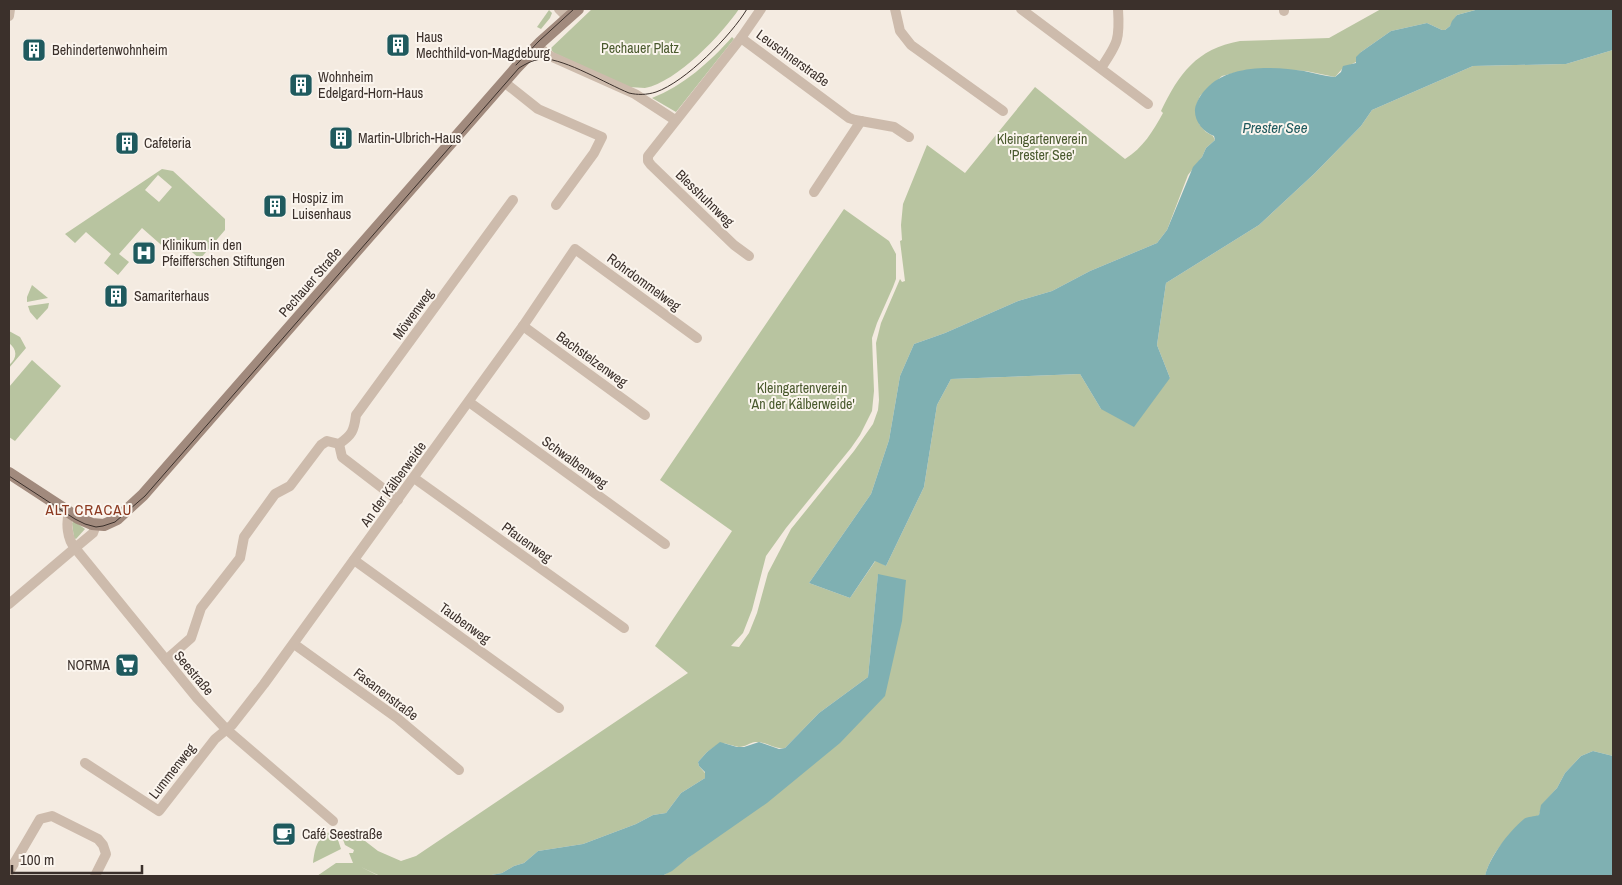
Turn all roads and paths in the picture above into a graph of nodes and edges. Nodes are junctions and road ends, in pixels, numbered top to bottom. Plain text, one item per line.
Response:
1 (10, 9) edge
2 (578, 9) edge
3 (761, 9) edge
4 (895, 9) edge
5 (1021, 9) edge
6 (1118, 9) edge
7 (563, 13) edge
8 (9, 16) edge
9 (741, 38) junction
10 (537, 46) junction
11 (1101, 68) junction
12 (504, 82) junction
13 (1148, 104) dead end
14 (1003, 111) dead end
15 (675, 120) junction
16 (861, 121) junction
17 (908, 137) dead end
18 (648, 156) joint
19 (814, 192) dead end
20 (513, 200) dead end
21 (556, 205) dead end
22 (575, 249) joint
23 (749, 256) dead end
24 (523, 326) junction
25 (697, 338) dead end
26 (469, 402) junction
27 (645, 415) dead end
28 (339, 444) junction
29 (9, 472) edge
30 (414, 478) junction
31 (398, 500) junction
32 (69, 512) junction
33 (96, 525) junction
34 (665, 544) dead end
35 (75, 548) junction
36 (354, 560) junction
37 (9, 604) edge
38 (624, 628) dead end
39 (294, 644) junction
40 (166, 660) junction
41 (559, 708) dead end
42 (226, 729) junction
43 (85, 763) dead end
44 (459, 770) dead end
45 (333, 821) dead end
46 (9, 872) edge
47 (95, 876) edge

1 - 8 street
2 - 7 main road
3 - 9 street
4 - 14 street
5 - 11 street
6 - 11 street
7 - 10 main road
9 - 15 street, Leuschnerstraße
9 - 16 street, Leuschnerstraße
10 - 12 main road, Pechauer Straße
10 - 15 street
11 - 13 street
12 - 21 street
12 - 33 main road, Pechauer Straße
15 - 18 street, Leuschnerstraße
16 - 17 street, Leuschnerstraße
16 - 19 street
18 - 23 street, Blesshuhnweg
20 - 28 street, Möwenweg
22 - 24 street, An der Kälberweide
22 - 25 street, Rohrdommelweg
24 - 26 street, An der Kälberweide
24 - 27 street, Bachstelzenweg
26 - 30 street, An der Kälberweide
26 - 34 street, Schwalbenweg
28 - 31 street
28 - 40 street
29 - 32 main road
30 - 31 street, An der Kälberweide
30 - 38 street, Pfauenweg
31 - 36 street, An der Kälberweide
32 - 33 main road
32 - 35 street
33 - 35 street
35 - 37 street
35 - 40 street, Seestraße
36 - 39 street, An der Kälberweide
36 - 41 street, Taubenweg
39 - 42 street, An der Kälberweide
39 - 44 street, Fasanenstraße
40 - 42 street, Seestraße
42 - 43 street, Lummenweg
42 - 45 street, Seestraße
46 - 47 street

